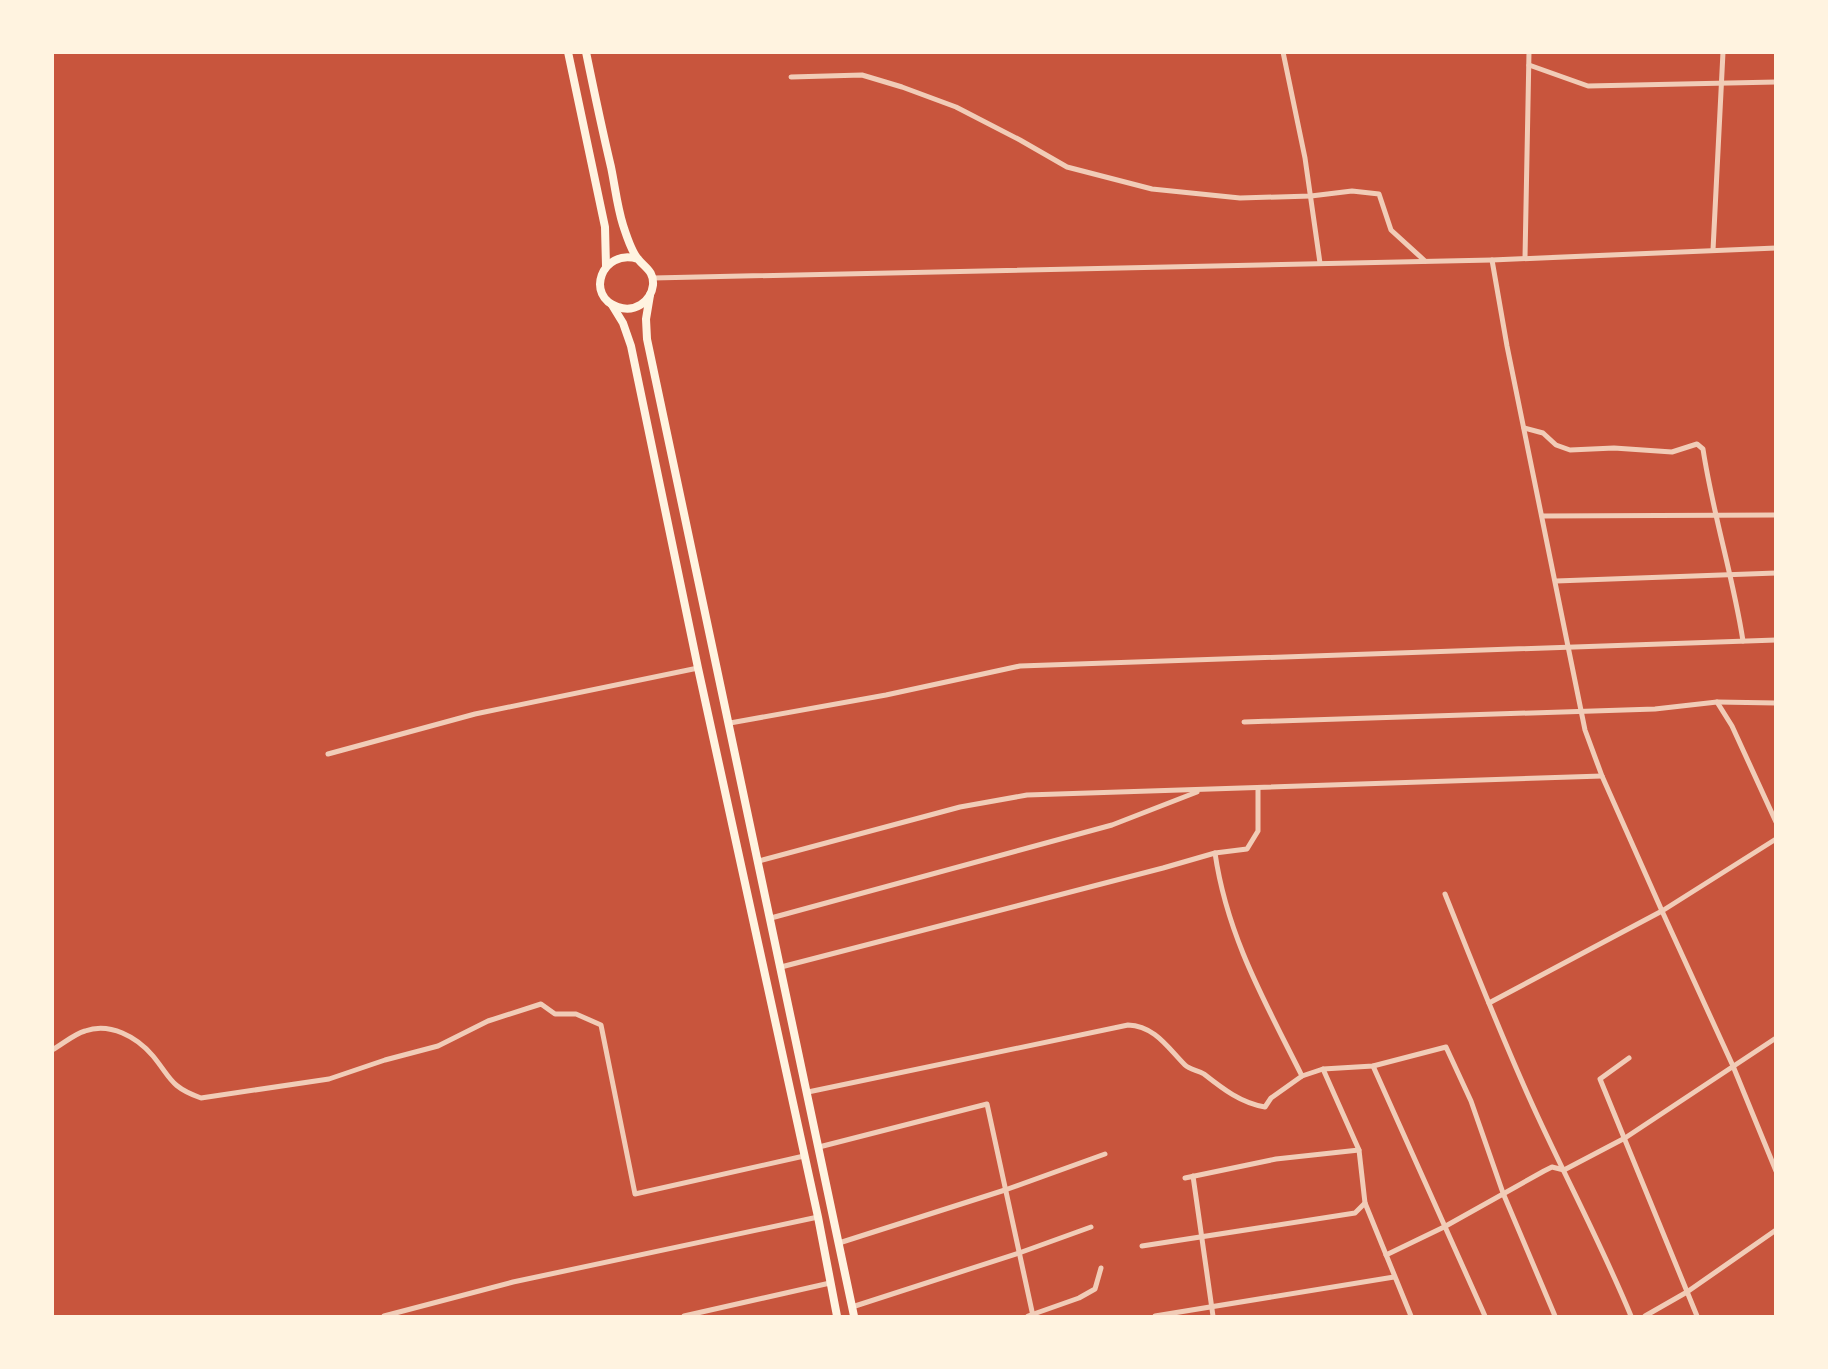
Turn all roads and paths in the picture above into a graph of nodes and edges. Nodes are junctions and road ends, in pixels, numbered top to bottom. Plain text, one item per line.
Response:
1 (568, 52) edge
2 (586, 52) edge
3 (1283, 52) edge
4 (1529, 52) edge
5 (1723, 52) edge
6 (1529, 65) junction
7 (791, 77) dead end
8 (1776, 82) edge
9 (1721, 83) junction
10 (1311, 196) junction
11 (1776, 248) edge
12 (1713, 250) junction
13 (1525, 258) junction
14 (638, 259) junction
15 (1492, 260) junction
16 (1425, 261) junction
17 (1320, 263) junction
18 (606, 266) junction
19 (653, 278) junction
20 (650, 295) junction
21 (612, 305) junction
22 (1524, 428) junction
23 (1776, 515) edge
24 (1542, 516) junction
25 (1714, 516) junction
26 (1776, 573) edge
27 (1729, 577) junction
28 (1556, 581) junction
29 (1776, 640) edge
30 (1743, 641) junction
31 (1568, 647) junction
32 (698, 668) junction
33 (1717, 702) junction
34 (1776, 703) edge
35 (1581, 711) junction
36 (1244, 722) dead end
37 (730, 723) junction
38 (328, 754) dead end
39 (1602, 776) junction
40 (1258, 788) junction
41 (1203, 790) junction
42 (1776, 822) edge
43 (1776, 839) edge
44 (1215, 853) junction
45 (759, 861) junction
46 (1445, 894) dead end
47 (1662, 911) junction
48 (771, 918) junction
49 (781, 967) junction
50 (1489, 1003) junction
51 (1776, 1038) edge
52 (52, 1051) edge
53 (1629, 1058) dead end
54 (1373, 1066) junction
55 (1733, 1066) junction
56 (1323, 1069) junction
57 (1302, 1076) junction
58 (808, 1092) junction
59 (1625, 1138) junction
60 (819, 1147) junction
61 (1359, 1150) junction
62 (1105, 1154) dead end
63 (804, 1156) junction
64 (1564, 1170) junction
65 (1776, 1171) edge
66 (1193, 1176) junction
67 (1185, 1178) dead end
68 (1005, 1190) junction
69 (1503, 1193) junction
70 (1365, 1203) junction
71 (818, 1217) junction
72 (1091, 1227) dead end
73 (1444, 1227) junction
74 (1776, 1230) edge
75 (1203, 1236) junction
76 (839, 1243) junction
77 (1142, 1246) dead end
78 (1019, 1254) junction
79 (1386, 1255) junction
80 (1101, 1268) dead end
81 (1394, 1277) junction
82 (830, 1283) junction
83 (1687, 1292) junction
84 (852, 1307) junction
85 (1212, 1308) junction
86 (1031, 1316) edge
87 (384, 1317) edge
88 (684, 1317) edge
89 (838, 1317) edge
90 (855, 1317) edge
91 (1155, 1317) edge
92 (1213, 1317) edge
93 (1411, 1317) edge
94 (1485, 1317) edge
95 (1555, 1317) edge
96 (1631, 1317) edge
97 (1645, 1317) edge
98 (1697, 1317) edge

1 - 18 main road
2 - 14 main road
3 - 10 street
4 - 6 street
5 - 9 street
6 - 9 street
6 - 13 street
7 - 10 street
8 - 9 street
9 - 12 street
10 - 16 street
10 - 17 street
11 - 12 street
12 - 13 street
13 - 15 street
14 - 18 main road
14 - 19 main road
15 - 16 street
15 - 22 street
16 - 17 street
17 - 19 street
18 - 21 main road
19 - 20 main road
20 - 21 main road
20 - 37 main road
21 - 32 main road
22 - 24 street
22 - 25 street
23 - 25 street
24 - 25 street
24 - 28 street
25 - 27 street
26 - 27 street
27 - 28 street
27 - 30 street
28 - 31 street
29 - 30 street
30 - 31 street
31 - 35 street
31 - 37 street
32 - 38 street
32 - 63 main road
33 - 34 street
33 - 35 street
33 - 42 street
35 - 36 street
35 - 39 street
37 - 45 main road
39 - 40 street
39 - 47 street
40 - 41 street
40 - 44 street
41 - 45 street
41 - 48 street
43 - 47 street
44 - 49 street
44 - 57 street
45 - 48 main road
46 - 50 street
47 - 50 street
47 - 55 street
48 - 49 main road
49 - 58 main road
50 - 64 street
51 - 55 street
52 - 63 street
53 - 59 street
54 - 56 street
54 - 69 street
54 - 73 street
55 - 59 street
55 - 65 street
56 - 57 street
56 - 61 street
57 - 58 street
58 - 60 main road
59 - 64 street
59 - 83 street
60 - 68 street
60 - 76 main road
61 - 66 street
61 - 70 street
62 - 68 street
63 - 71 main road
64 - 69 street
64 - 96 street
66 - 67 street
66 - 75 street
68 - 76 street
68 - 78 street
69 - 73 street
69 - 95 street
70 - 75 street
70 - 79 street
71 - 82 main road
71 - 87 street
72 - 78 street
73 - 79 street
73 - 94 street
74 - 83 street
75 - 77 street
75 - 85 street
76 - 84 main road
78 - 84 street
78 - 86 street
79 - 81 street
80 - 86 street
81 - 85 street
81 - 93 street
82 - 88 street
82 - 89 main road
83 - 97 street
83 - 98 street
84 - 90 main road
85 - 91 street
85 - 92 street

